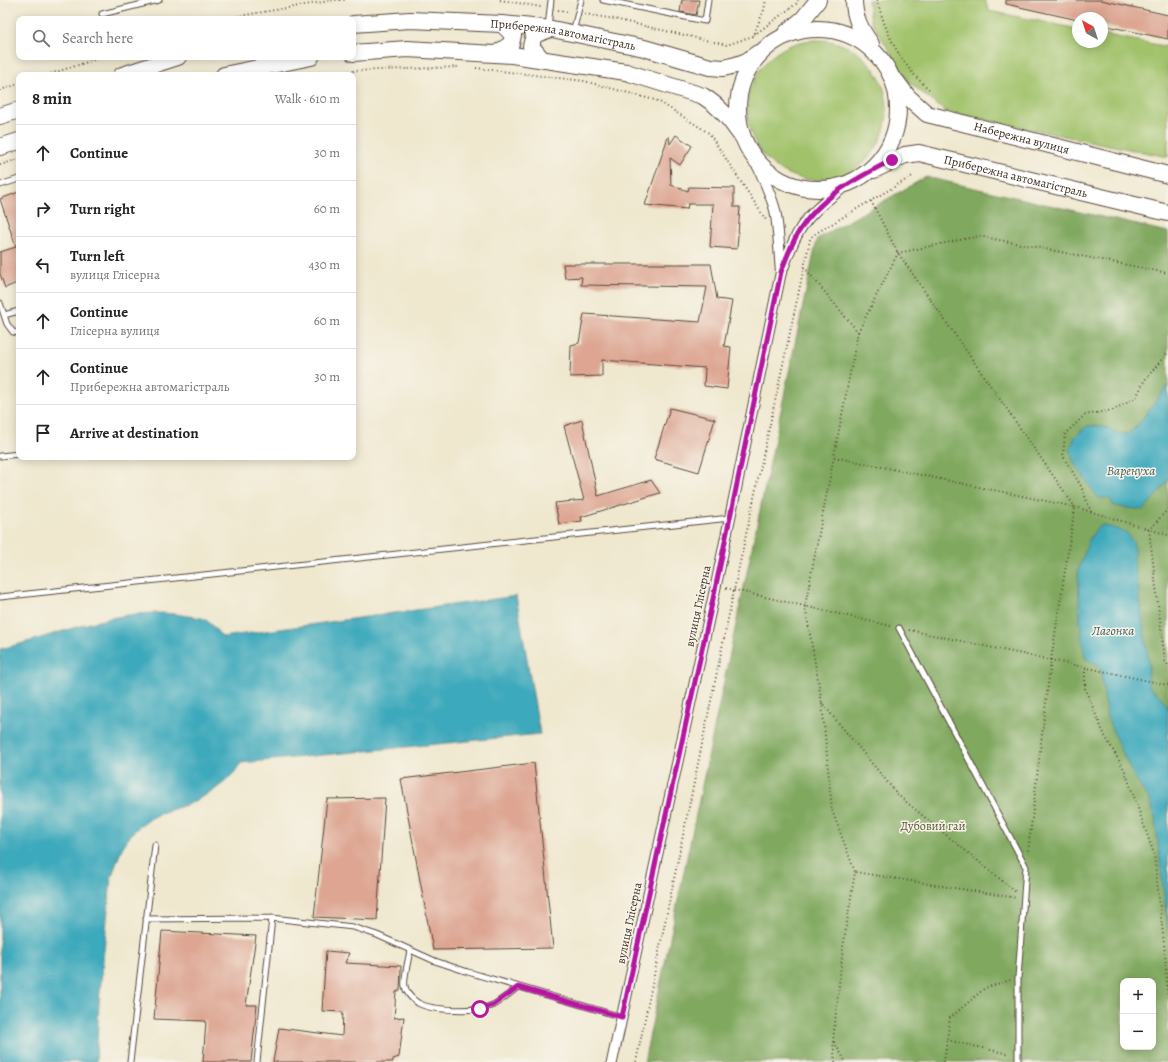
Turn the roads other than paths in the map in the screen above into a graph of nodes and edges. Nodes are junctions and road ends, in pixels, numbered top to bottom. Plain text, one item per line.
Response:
1 (159, 0) edge
2 (551, 0) edge
3 (581, 0) edge
4 (603, 0) edge
5 (708, 0) edge
6 (818, 0) edge
7 (854, 0) edge
8 (102, 14) dead end
9 (356, 24) edge
10 (502, 24) junction
11 (550, 28) junction
12 (573, 33) junction
13 (780, 38) junction
14 (764, 49) junction
15 (356, 53) edge
16 (496, 54) junction
17 (541, 58) junction
18 (882, 59) junction
19 (169, 60) edge
20 (296, 60) edge
21 (131, 72) edge
22 (238, 72) edge
23 (891, 74) junction
24 (16, 111) edge
25 (0, 116) edge
26 (16, 142) edge
27 (745, 142) junction
28 (0, 147) edge
29 (754, 157) junction
30 (865, 174) junction
31 (1168, 175) edge
32 (16, 180) edge
33 (849, 183) junction
34 (0, 185) edge
35 (1168, 213) edge
36 (781, 272) junction
37 (0, 303) edge
38 (16, 312) edge
39 (4, 315) junction
40 (16, 332) edge
41 (16, 454) edge
42 (0, 456) edge
43 (730, 518) junction
44 (0, 597) edge
45 (899, 628) dead end
46 (156, 845) dead end
47 (272, 918) junction
48 (146, 919) junction
49 (410, 950) junction
50 (518, 987) junction
51 (622, 1017) junction
52 (130, 1062) edge
53 (257, 1062) edge
54 (612, 1062) edge
55 (1018, 1062) edge

1 - 8 lane
2 - 11 lane
3 - 12 lane
4 - 5 lane
6 - 13 main road
7 - 18 main road
9 - 10 main road, Прибережна автомагістраль
10 - 11 main road, Прибережна автомагістраль
10 - 16 main road
11 - 12 main road, Прибережна автомагістраль
11 - 17 main road
12 - 14 main road, Прибережна автомагістраль
13 - 14 main road, Прибережна автомагістраль
13 - 18 main road, Прибережна автомагістраль
14 - 27 main road, Прибережна автомагістраль
15 - 16 main road, Прибережна автомагістраль
16 - 17 main road, Прибережна автомагістраль
17 - 27 main road, Прибережна автомагістраль
18 - 23 main road, Прибережна автомагістраль
19 - 21 main road
20 - 22 main road
23 - 30 main road, Прибережна автомагістраль
23 - 31 main road, Набережна вулиця
24 - 25 main road
26 - 28 main road
27 - 29 main road, Прибережна автомагістраль
29 - 33 main road, Прибережна автомагістраль
29 - 36 street, вулиця Глісерна
30 - 33 main road, Прибережна автомагістраль
30 - 35 main road, Прибережна автомагістраль
32 - 34 lane
33 - 36 street
36 - 43 street, вулиця Глісерна
37 - 39 lane
38 - 39 lane
39 - 40 lane
41 - 42 lane
43 - 44 lane
43 - 51 street, вулиця Глісерна
45 - 55 lane
46 - 48 lane
47 - 48 lane
47 - 49 lane
47 - 53 lane
48 - 52 lane
49 - 50 lane
49 - 50 lane
50 - 51 lane
51 - 54 street, вулиця Глісерна

